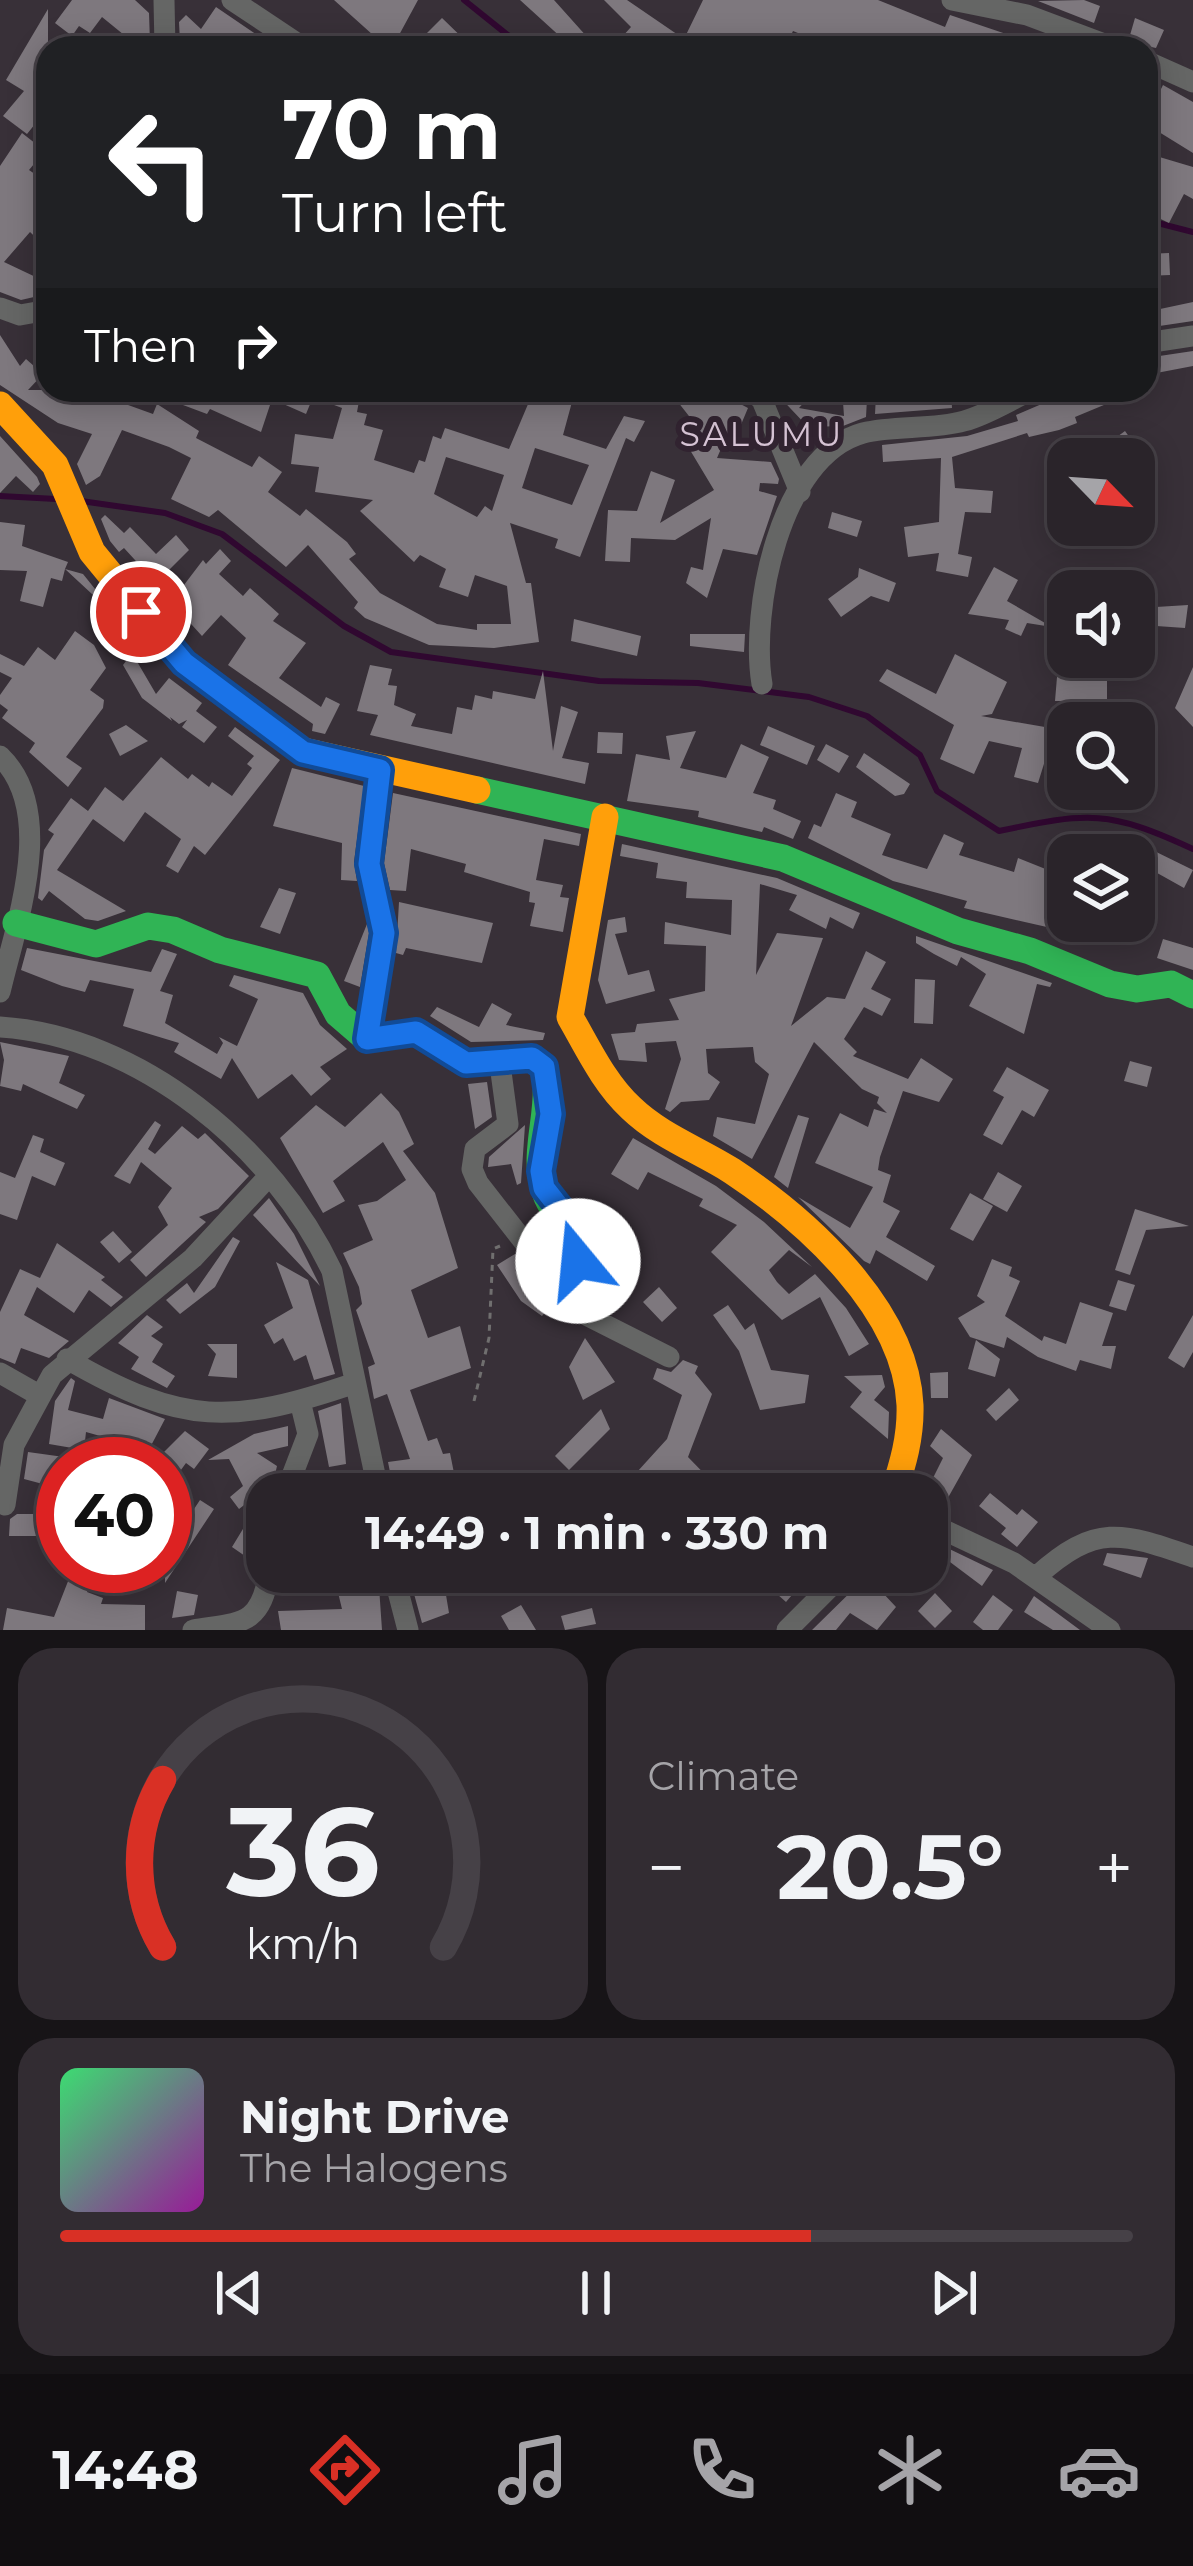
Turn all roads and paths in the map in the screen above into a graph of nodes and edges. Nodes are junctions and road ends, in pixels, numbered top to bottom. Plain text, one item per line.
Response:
1 (164, 0) edge
2 (232, 0) edge
3 (952, 0) edge
4 (165, 36) edge
5 (286, 36) edge
6 (1083, 36) edge
7 (1158, 66) edge
8 (1193, 82) edge
9 (0, 308) edge
10 (36, 312) edge
11 (1193, 336) edge
12 (1158, 341) edge
13 (763, 402) edge
14 (1006, 402) edge
15 (0, 405) edge
16 (800, 492) junction
17 (762, 684) dead end
18 (0, 756) edge
19 (380, 770) junction
20 (605, 817) junction
21 (16, 922) junction
22 (0, 992) edge
23 (1193, 994) edge
24 (0, 1027) edge
25 (367, 1039) junction
26 (500, 1057) junction
27 (269, 1176) junction
28 (518, 1240) junction
29 (560, 1293) junction
30 (669, 1357) dead end
31 (67, 1359) junction
32 (0, 1373) edge
33 (355, 1383) junction
34 (37, 1394) junction
35 (300, 1401) junction
36 (474, 1401) dead end
37 (293, 1473) edge
38 (374, 1473) edge
39 (901, 1473) edge
40 (5, 1505) dead end
41 (948, 1532) edge
42 (1193, 1557) edge
43 (1036, 1576) junction
44 (263, 1593) edge
45 (398, 1593) edge
46 (824, 1593) edge
47 (193, 1630) edge
48 (408, 1630) edge
49 (787, 1630) edge
50 (1110, 1630) edge

1 - 4 street
2 - 5 street
3 - 6 street
7 - 8 street
9 - 10 street
11 - 12 street
13 - 16 street
14 - 16 street
15 - 19 street
16 - 17 street
18 - 21 street
19 - 20 street
19 - 25 street
20 - 23 street
20 - 39 street
21 - 22 street
21 - 25 street
24 - 27 street
25 - 26 street
26 - 28 street
26 - 29 street
27 - 31 street
27 - 33 street
28 - 29 street
28 - 36 path
29 - 30 street
31 - 34 street
31 - 35 street
32 - 34 street
33 - 35 street
33 - 38 street
34 - 40 street
35 - 37 street
41 - 43 street
42 - 43 street
43 - 50 street
44 - 47 street
45 - 48 street
46 - 49 street

